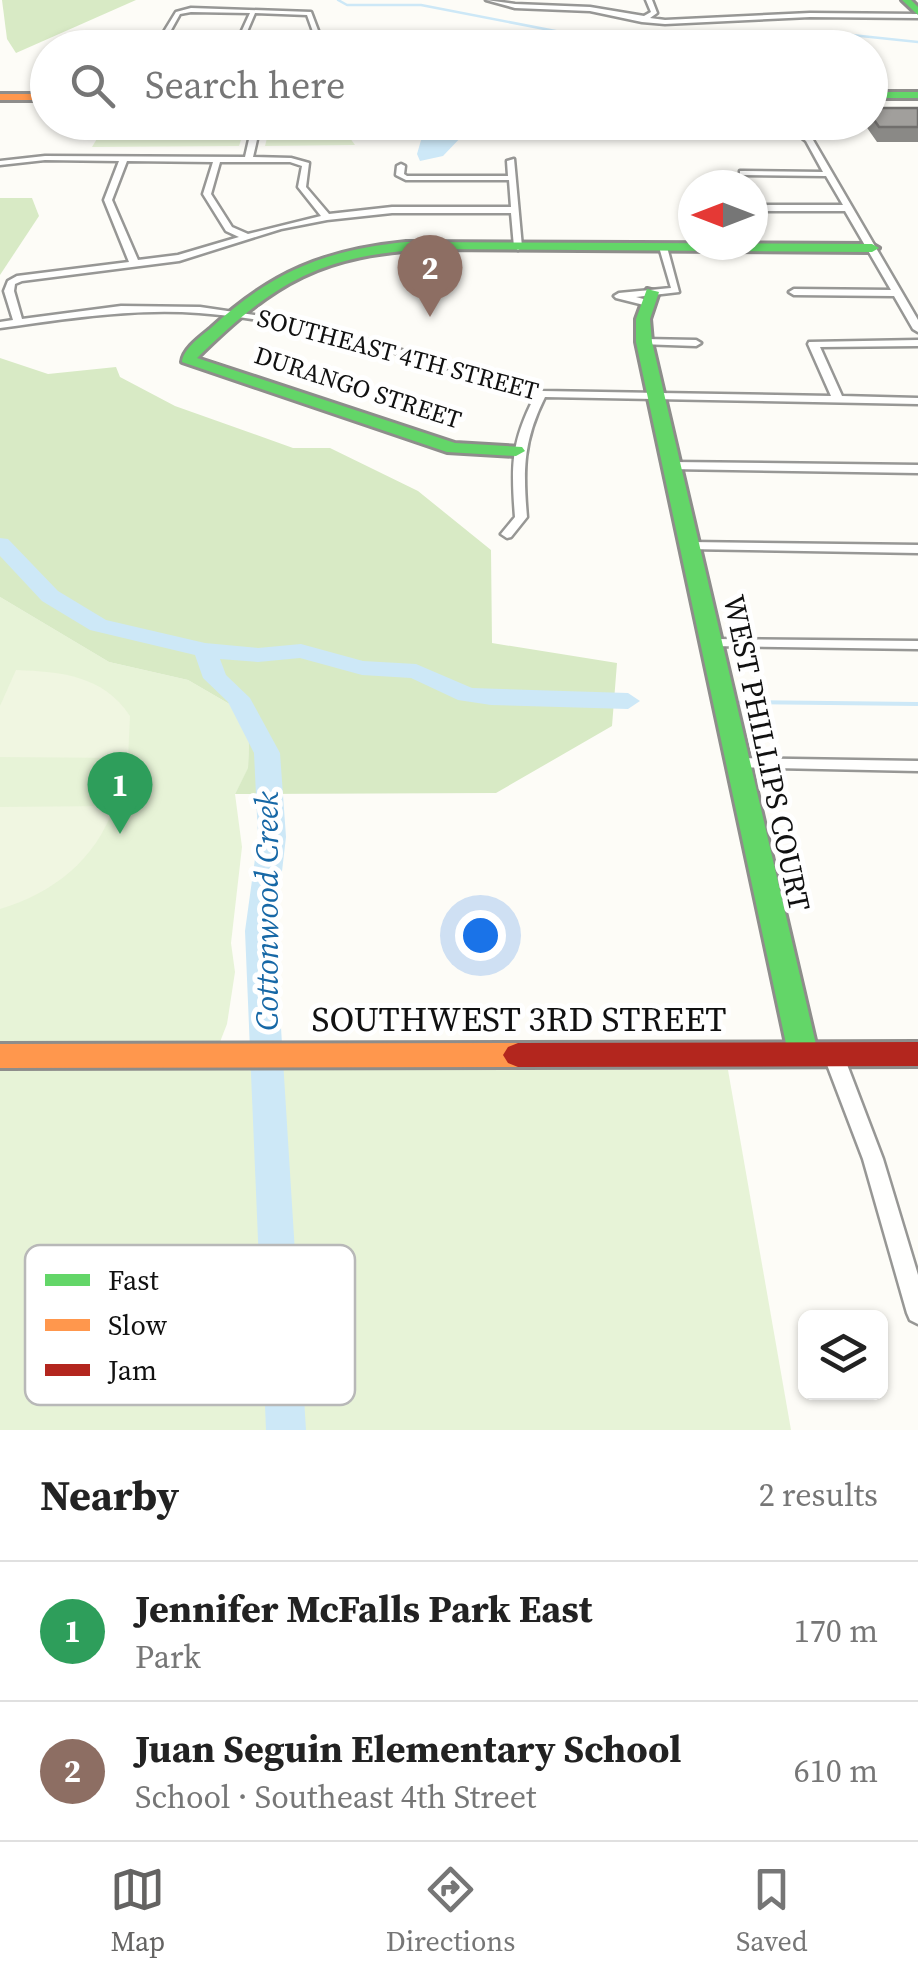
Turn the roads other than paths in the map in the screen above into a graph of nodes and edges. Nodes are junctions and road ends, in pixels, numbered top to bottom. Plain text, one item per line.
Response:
1 (490, 0) edge
2 (649, 0) edge
3 (906, 0) edge
4 (254, 10) junction
5 (918, 14) edge
6 (642, 20) junction
7 (168, 30) edge
8 (245, 30) edge
9 (315, 30) edge
10 (888, 95) edge
11 (918, 95) edge
12 (30, 97) edge
13 (0, 98) edge
14 (253, 140) edge
15 (809, 140) edge
16 (217, 160) junction
17 (248, 160) junction
18 (123, 161) junction
19 (511, 162) dead end
20 (0, 163) edge
21 (401, 166) dead end
22 (768, 173) edge
23 (829, 174) junction
24 (513, 178) junction
25 (768, 208) edge
26 (849, 208) junction
27 (515, 210) junction
28 (327, 216) junction
29 (245, 236) junction
30 (518, 247) junction
31 (664, 247) junction
32 (872, 248) junction
33 (134, 263) junction
34 (794, 292) dead end
35 (897, 292) junction
36 (650, 298) joint
37 (234, 312) junction
38 (18, 322) junction
39 (0, 325) edge
40 (918, 329) edge
41 (644, 342) junction
42 (918, 342) edge
43 (696, 343) dead end
44 (541, 394) junction
45 (656, 394) junction
46 (839, 401) junction
47 (918, 401) edge
48 (516, 452) junction
49 (673, 466) junction
50 (918, 469) edge
51 (507, 534) dead end
52 (690, 546) junction
53 (918, 549) edge
54 (712, 643) junction
55 (918, 645) edge
56 (738, 763) junction
57 (918, 766) edge
58 (803, 1053) junction
59 (833, 1054) junction
60 (918, 1054) edge
61 (0, 1056) edge
62 (915, 1288) edge
63 (918, 1313) edge

1 - 6 street
2 - 6 street
3 - 5 street
4 - 7 street
4 - 8 street
4 - 9 street
5 - 6 street
10 - 11 street
12 - 13 street
14 - 17 street
15 - 23 street
16 - 17 street
16 - 18 street
16 - 29 street
17 - 28 street
18 - 20 street
18 - 33 street
19 - 24 street
21 - 24 street
22 - 23 street
23 - 26 street
24 - 27 street
25 - 26 street
26 - 32 street
27 - 28 street
27 - 30 street
28 - 29 street
29 - 33 street
30 - 31 street
30 - 37 street
31 - 32 street
31 - 36 street
32 - 35 street
33 - 38 street
34 - 35 street
35 - 40 street
36 - 41 street, WEST PHILLIPS COURT
37 - 38 street, SOUTHEAST 4TH STREET
37 - 44 street, SOUTHEAST 4TH STREET
37 - 48 street, DURANGO STREET
38 - 39 street, SOUTHEAST 4TH STREET
41 - 43 street
41 - 45 street, WEST PHILLIPS COURT
42 - 46 street
44 - 45 street, SOUTHEAST 4TH STREET
44 - 48 street
45 - 46 street, SOUTHEAST 4TH STREET
45 - 49 street, WEST PHILLIPS COURT
46 - 47 street, SOUTHEAST 4TH STREET
48 - 51 street
49 - 50 street
49 - 52 street, WEST PHILLIPS COURT
52 - 53 street
52 - 54 street, WEST PHILLIPS COURT
54 - 55 street
54 - 56 street, WEST PHILLIPS COURT
56 - 57 street
56 - 58 street, WEST PHILLIPS COURT
58 - 59 street, SOUTHWEST 3RD STREET
58 - 61 street, SOUTHWEST 3RD STREET
59 - 60 street, SOUTHWEST 3RD STREET
59 - 62 street
62 - 63 street

